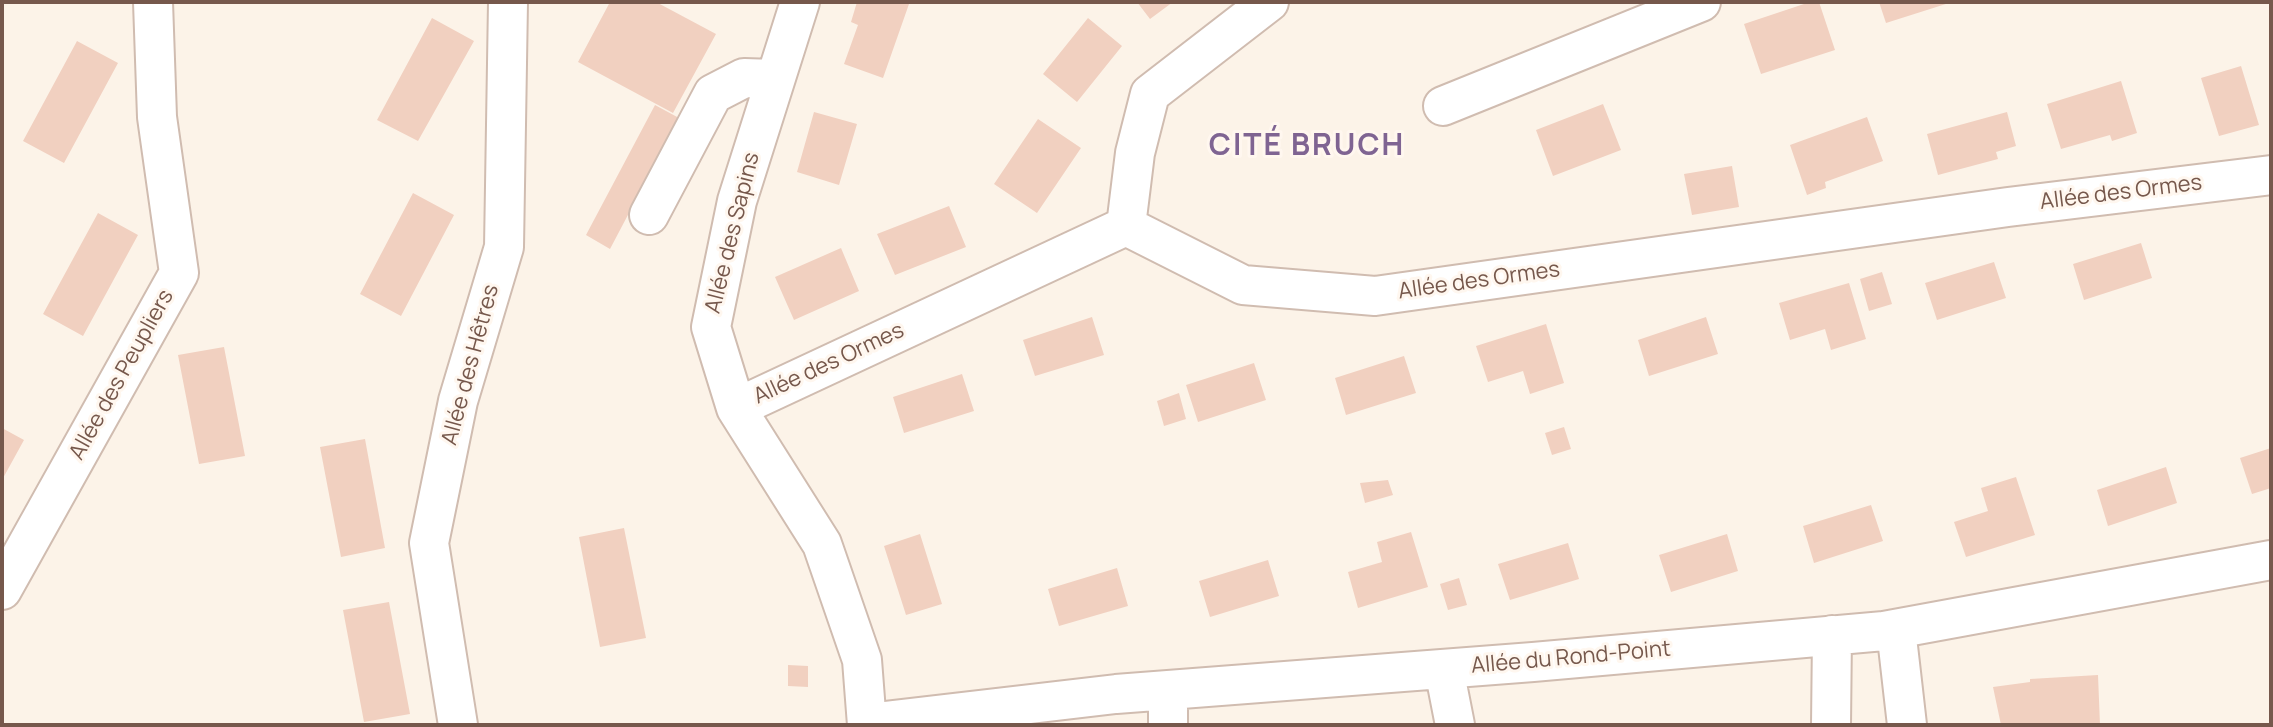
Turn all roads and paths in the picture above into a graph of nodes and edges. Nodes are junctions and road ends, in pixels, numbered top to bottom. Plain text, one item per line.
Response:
1 (153, 2) edge
2 (508, 2) edge
3 (800, 2) edge
4 (1269, 2) edge
5 (1701, 2) edge
6 (775, 79) junction
7 (1443, 106) dead end
8 (2271, 175) edge
9 (649, 215) dead end
10 (1126, 226) junction
11 (736, 408) junction
12 (2271, 560) edge
13 (2, 590) edge
14 (1896, 629) junction
15 (1832, 635) junction
16 (1444, 669) junction
17 (1168, 707) edge
18 (867, 724) edge
19 (458, 725) edge
20 (1455, 725) edge
21 (1831, 725) edge
22 (1907, 725) edge

1 - 13 street, Allée des Peupliers
2 - 19 street, Allée des Hêtres
3 - 6 street, Allée des Sapins
4 - 10 street
5 - 7 street
6 - 9 street
6 - 11 street, Allée des Sapins
8 - 10 street, Allée des Ormes
10 - 11 street, Allée des Ormes
11 - 18 street, Allée des Sapins
12 - 14 street, Allée du Rond-Point
14 - 15 street, Allée du Rond-Point
14 - 22 street
15 - 16 street, Allée du Rond-Point
15 - 21 street
16 - 17 street, Allée du Rond-Point
16 - 20 street
17 - 18 street, Allée du Rond-Point

